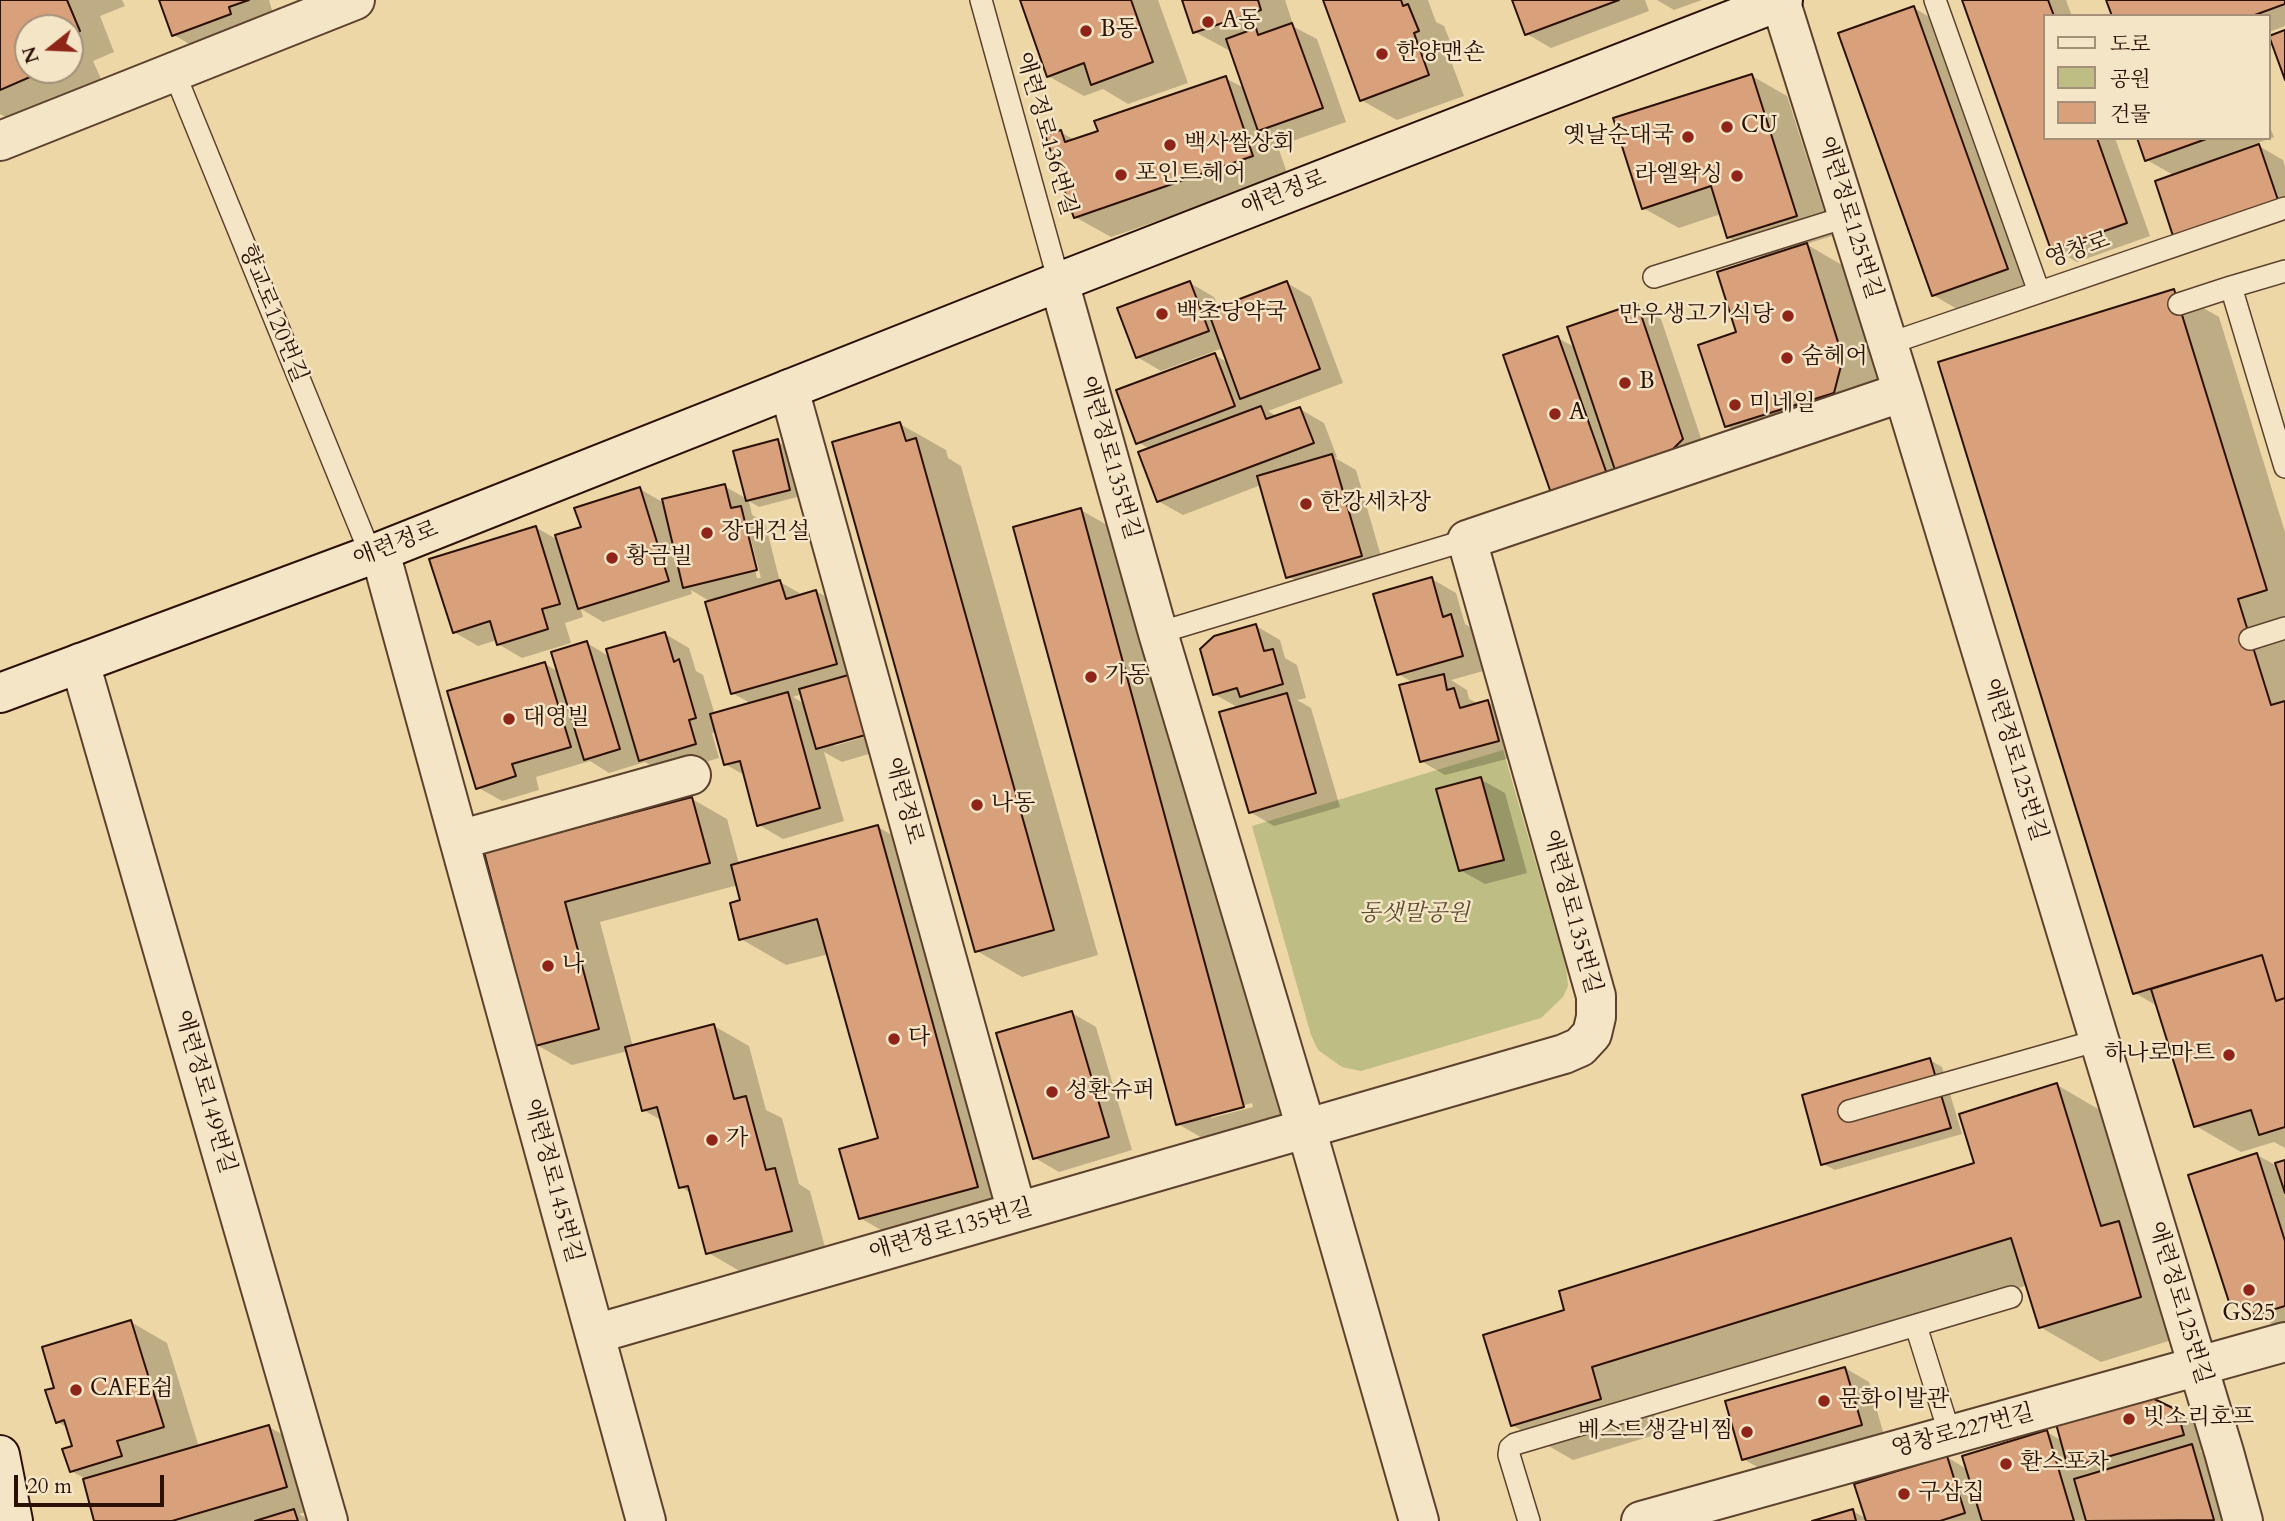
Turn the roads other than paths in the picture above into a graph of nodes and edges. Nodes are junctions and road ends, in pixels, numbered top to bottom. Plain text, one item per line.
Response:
1 (355, 0) edge
2 (981, 0) edge
3 (1781, 0) edge
4 (1935, 0) edge
5 (294, 11) edge
6 (174, 72) junction
7 (0, 141) edge
8 (2285, 208) edge
9 (1849, 216) junction
10 (2285, 271) edge
11 (1654, 277) dead end
12 (1059, 282) junction
13 (2231, 288) junction
14 (2039, 292) junction
15 (2179, 304) dead end
16 (1888, 344) junction
17 (789, 389) junction
18 (1903, 392) junction
19 (2285, 467) edge
20 (1467, 540) junction
21 (375, 554) junction
22 (2285, 628) edge
23 (1158, 633) junction
24 (2250, 639) dead end
25 (80, 663) junction
26 (0, 693) edge
27 (691, 775) dead end
28 (459, 840) junction
29 (2099, 1040) junction
30 (1849, 1111) dead end
31 (1306, 1128) junction
32 (1017, 1212) junction
33 (2011, 1297) dead end
34 (1916, 1325) junction
35 (595, 1334) junction
36 (2285, 1342) edge
37 (2198, 1367) junction
38 (1950, 1435) junction
39 (0, 1455) edge
40 (13, 1521) edge
41 (328, 1521) edge
42 (646, 1521) edge
43 (1419, 1521) edge
44 (1529, 1521) edge
45 (1641, 1521) edge
46 (2243, 1521) edge

1 - 5 street
2 - 12 lane, 애련정로136번길
3 - 9 street, 애련정로125번길
3 - 12 street, 애련정로
4 - 14 lane
5 - 6 street
6 - 7 street
6 - 21 lane, 향교로120번길
8 - 14 lane, 영창로
9 - 11 lane
9 - 16 street, 애련정로125번길
10 - 13 lane
12 - 17 street, 애련정로
12 - 23 street, 애련정로135번길
13 - 15 lane
13 - 19 lane
14 - 16 lane, 영창로
16 - 18 street, 애련정로125번길
17 - 21 street, 애련정로
17 - 32 street, 애련정로
18 - 20 street
18 - 29 street, 애련정로125번길
20 - 23 lane
20 - 31 street, 애련정로135번길
21 - 25 street, 애련정로
21 - 28 street, 애련정로145번길
22 - 24 lane
23 - 31 street, 애련정로135번길
25 - 26 street, 애련정로
25 - 41 street, 애련정로149번길
27 - 28 street
28 - 35 street, 애련정로145번길
29 - 30 lane
29 - 37 street, 애련정로125번길
31 - 32 street, 애련정로135번길
31 - 43 street, 애련정로135번길
32 - 35 street, 애련정로135번길
33 - 34 lane
34 - 38 lane
34 - 44 lane
35 - 42 street, 애련정로145번길
36 - 37 street, 영창로227번길
37 - 38 street, 영창로227번길
37 - 46 street, 애련정로125번길
38 - 45 street, 영창로227번길
39 - 40 street

